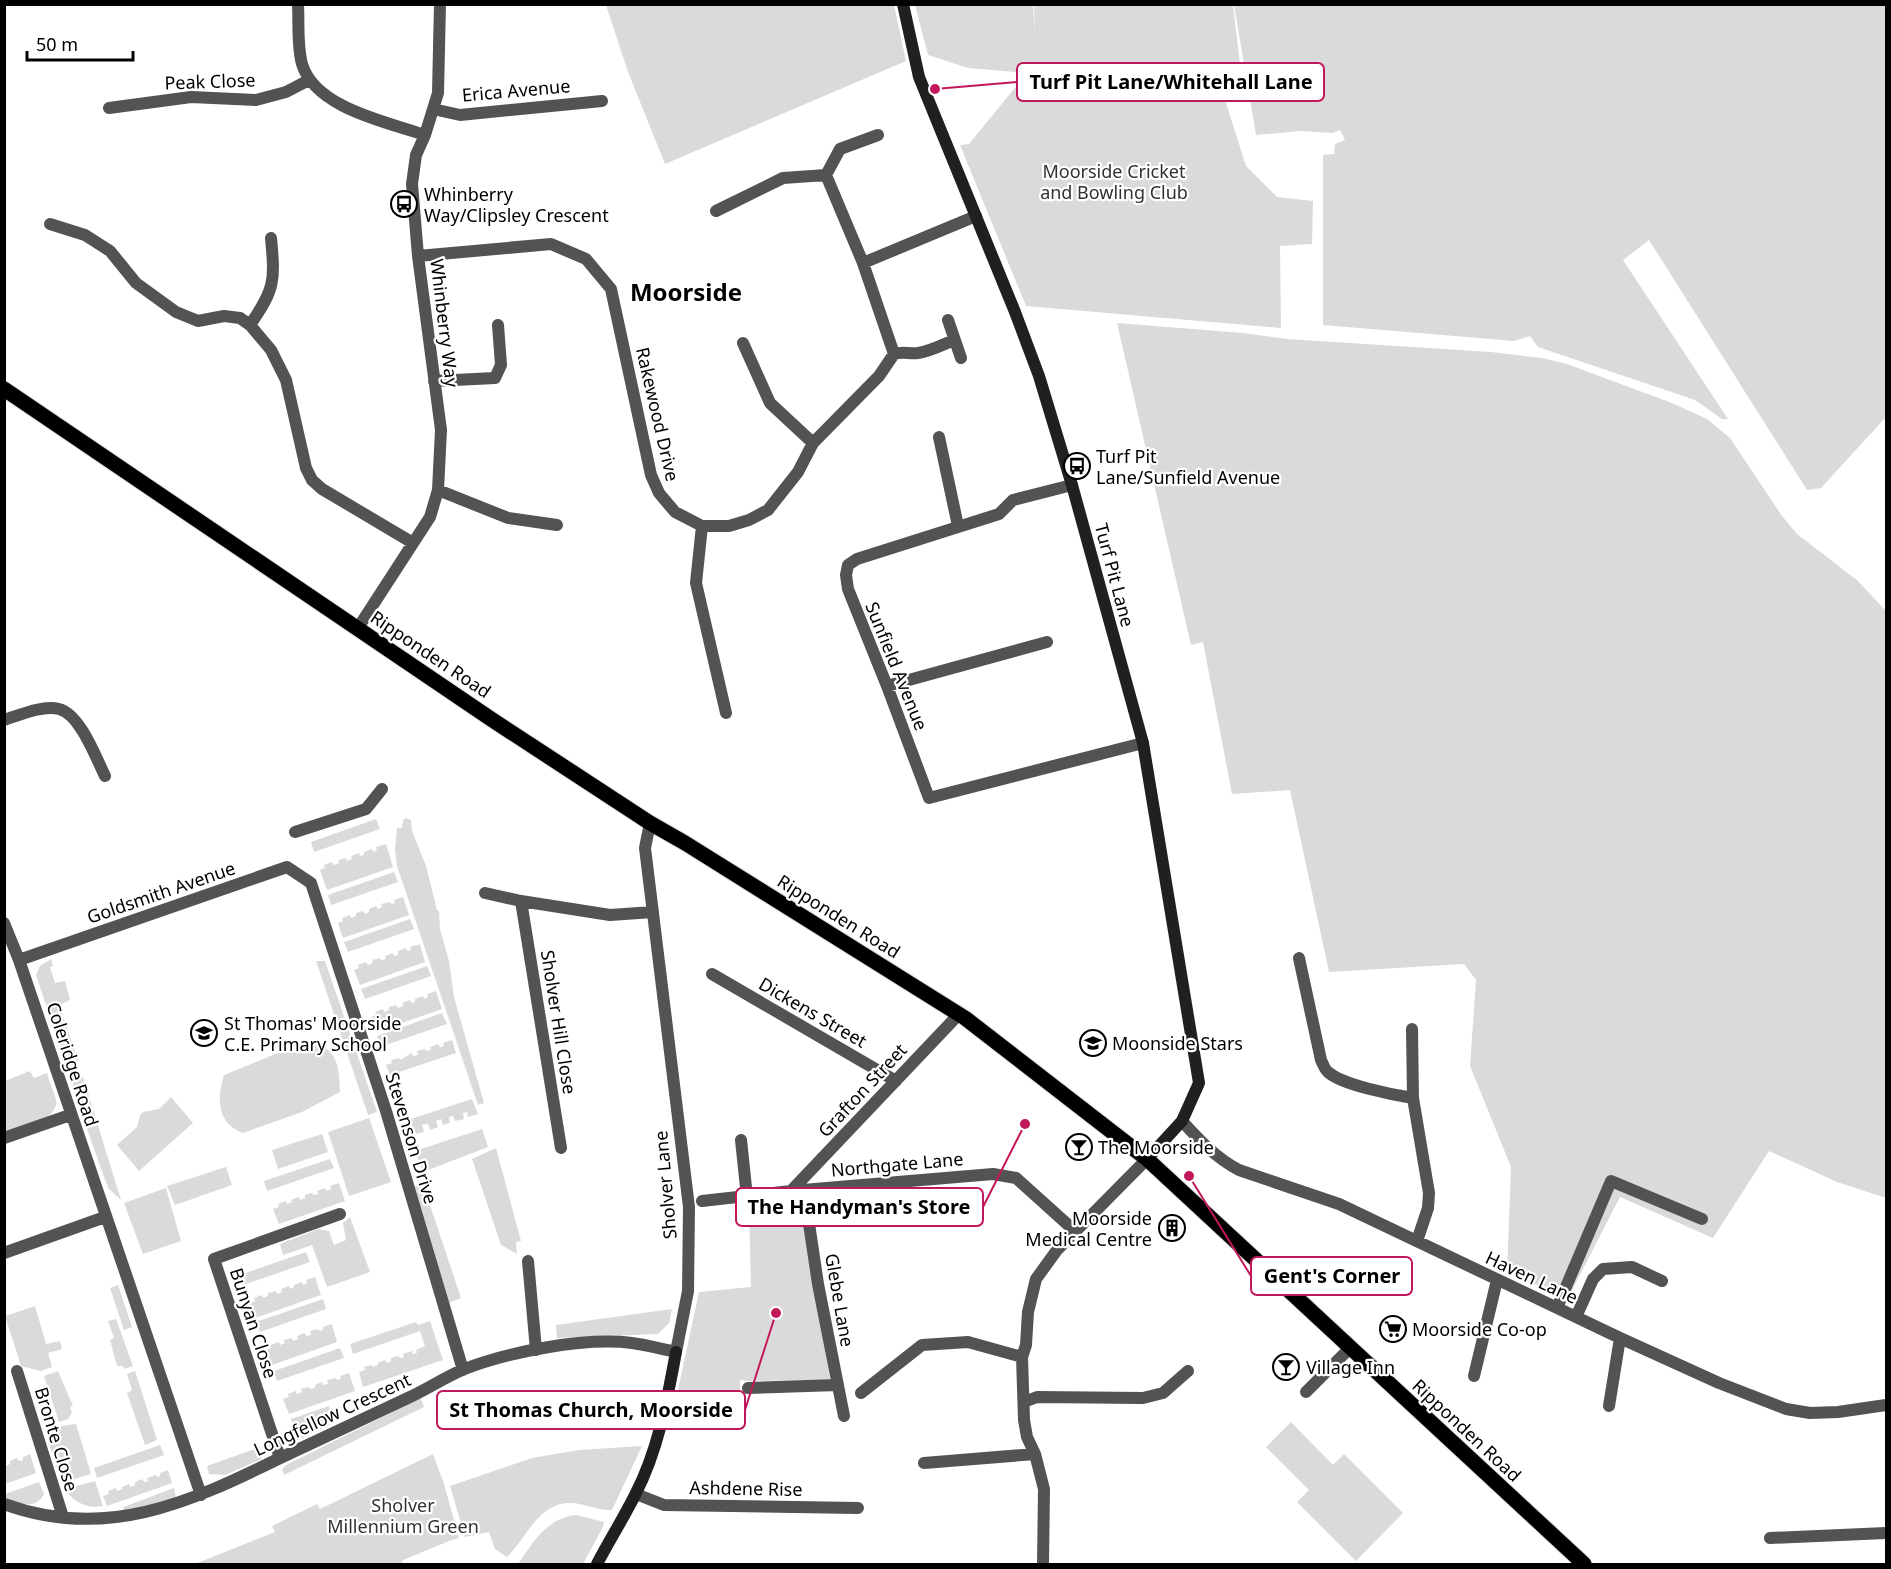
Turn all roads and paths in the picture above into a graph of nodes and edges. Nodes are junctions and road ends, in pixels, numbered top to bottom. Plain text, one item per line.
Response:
1 (298, 4) edge
2 (440, 4) edge
3 (903, 4) edge
4 (309, 80) junction
5 (603, 101) dead end
6 (109, 108) dead end
7 (433, 109) junction
8 (425, 135) junction
9 (878, 135) dead end
10 (826, 175) junction
11 (716, 211) dead end
12 (976, 216) junction
13 (50, 224) dead end
14 (271, 238) dead end
15 (418, 256) junction
16 (863, 263) junction
17 (948, 320) dead end
18 (250, 325) junction
19 (498, 325) dead end
20 (954, 340) junction
21 (743, 343) dead end
22 (894, 354) junction
23 (961, 358) dead end
24 (434, 381) junction
25 (4, 389) edge
26 (939, 437) dead end
27 (813, 443) junction
28 (1072, 485) junction
29 (438, 490) junction
30 (557, 525) dead end
31 (702, 526) junction
32 (958, 526) junction
33 (413, 543) junction
34 (358, 628) junction
35 (1047, 642) dead end
36 (887, 686) junction
37 (726, 713) dead end
38 (4, 720) edge
39 (1143, 743) junction
40 (105, 776) dead end
41 (382, 789) dead end
42 (650, 823) junction
43 (295, 832) dead end
44 (311, 883) joint
45 (485, 893) dead end
46 (521, 901) junction
47 (653, 912) junction
48 (4, 923) edge
49 (1299, 958) dead end
50 (19, 960) junction
51 (712, 974) dead end
52 (958, 1014) junction
53 (1412, 1029) dead end
54 (896, 1081) junction
55 (1413, 1098) junction
56 (70, 1115) junction
57 (1182, 1121) junction
58 (4, 1137) edge
59 (741, 1140) dead end
60 (561, 1148) dead end
61 (1147, 1159) junction
62 (804, 1190) junction
63 (791, 1191) junction
64 (747, 1197) junction
65 (702, 1201) dead end
66 (340, 1214) dead end
67 (105, 1217) junction
68 (1702, 1219) dead end
69 (1076, 1232) junction
70 (1417, 1241) junction
71 (4, 1253) edge
72 (528, 1261) dead end
73 (1497, 1280) junction
74 (1662, 1281) dead end
75 (1557, 1308) junction
76 (1576, 1317) junction
77 (1620, 1338) junction
78 (1350, 1348) junction
79 (536, 1350) junction
80 (676, 1352) junction
81 (1022, 1357) junction
82 (463, 1370) junction
83 (17, 1371) dead end
84 (1188, 1371) dead end
85 (1474, 1376) dead end
86 (838, 1385) junction
87 (748, 1388) dead end
88 (1306, 1392) dead end
89 (861, 1393) dead end
90 (1024, 1402) junction
91 (1887, 1405) edge
92 (1609, 1406) dead end
93 (844, 1416) dead end
94 (1035, 1454) junction
95 (280, 1458) junction
96 (924, 1463) dead end
97 (636, 1494) junction
98 (201, 1495) junction
99 (4, 1504) edge
100 (858, 1508) dead end
101 (63, 1517) junction
102 (1887, 1533) edge
103 (1770, 1538) dead end
104 (597, 1564) edge
105 (1043, 1564) edge
106 (1584, 1564) edge

1 - 4 street
2 - 7 street, Whinberry Way
3 - 12 street, Turf Pit Lane
4 - 6 street, Peak Close
4 - 8 street
5 - 7 street, Erica Avenue
7 - 8 street, Whinberry Way
8 - 15 street, Whinberry Way
9 - 10 street
10 - 11 street
10 - 16 street
12 - 16 street
12 - 28 street, Turf Pit Lane
13 - 18 street
14 - 18 street
15 - 24 street, Whinberry Way
15 - 31 street, Rakewood Drive
16 - 22 street
17 - 20 street
18 - 33 street
19 - 24 street
20 - 22 street
20 - 23 street
21 - 27 street
22 - 27 street, Rakewood Drive
24 - 29 street, Whinberry Way
25 - 34 main road, Ripponden Road
26 - 32 street
27 - 31 street, Rakewood Drive
28 - 32 street, Sunfield Avenue
28 - 39 street, Turf Pit Lane
29 - 30 street
29 - 33 street, Whinberry Way
31 - 37 street
32 - 36 street, Sunfield Avenue
33 - 34 street, Whinberry Way
34 - 42 main road, Ripponden Road
35 - 36 street
36 - 39 street, Sunfield Avenue
38 - 40 street
39 - 57 street, Turf Pit Lane
41 - 43 street
42 - 47 street, Sholver Lane
42 - 52 main road, Ripponden Road
44 - 50 street, Goldsmith Avenue
44 - 82 street, Stevenson Drive
45 - 46 street
46 - 47 street
46 - 60 street, Sholver Hill Close
47 - 80 street, Sholver Lane
48 - 50 street, Coleridge Road
49 - 55 street
50 - 56 street, Coleridge Road
51 - 54 street, Dickens Street
52 - 54 street, Grafton Street
52 - 61 main road, Ripponden Road
53 - 55 street
54 - 63 street, Grafton Street
55 - 70 street
56 - 58 street
56 - 67 street, Coleridge Road
57 - 61 street, Turf Pit Lane
57 - 70 street, Haven Lane
59 - 64 street
61 - 69 street
61 - 78 main road, Ripponden Road
62 - 63 street, Northgate Lane
62 - 69 street, Northgate Lane
62 - 86 street, Glebe Lane
63 - 64 street, Northgate Lane
64 - 65 street, Northgate Lane
66 - 95 street, Bunyan Close
67 - 71 street
67 - 98 street, Coleridge Road
68 - 75 street
69 - 81 street
70 - 73 street, Haven Lane
72 - 79 street
73 - 75 street, Haven Lane
73 - 85 street
74 - 76 street
75 - 76 street, Haven Lane
76 - 77 street, Haven Lane
77 - 91 street, Haven Lane
77 - 92 street
78 - 88 street
78 - 106 main road, Ripponden Road
79 - 80 street, Longfellow Crescent
79 - 82 street, Longfellow Crescent
80 - 97 street, Sholver Lane
81 - 89 street
81 - 90 street
82 - 95 street, Longfellow Crescent
83 - 101 street, Bronte Close
84 - 90 street
86 - 87 street
86 - 93 street, Glebe Lane
90 - 94 street
94 - 96 street
94 - 105 street
95 - 98 street, Longfellow Crescent
97 - 100 street, Ashdene Rise
97 - 104 street, Sholver Lane
98 - 101 street, Longfellow Crescent
99 - 101 street, Longfellow Crescent
102 - 103 street

